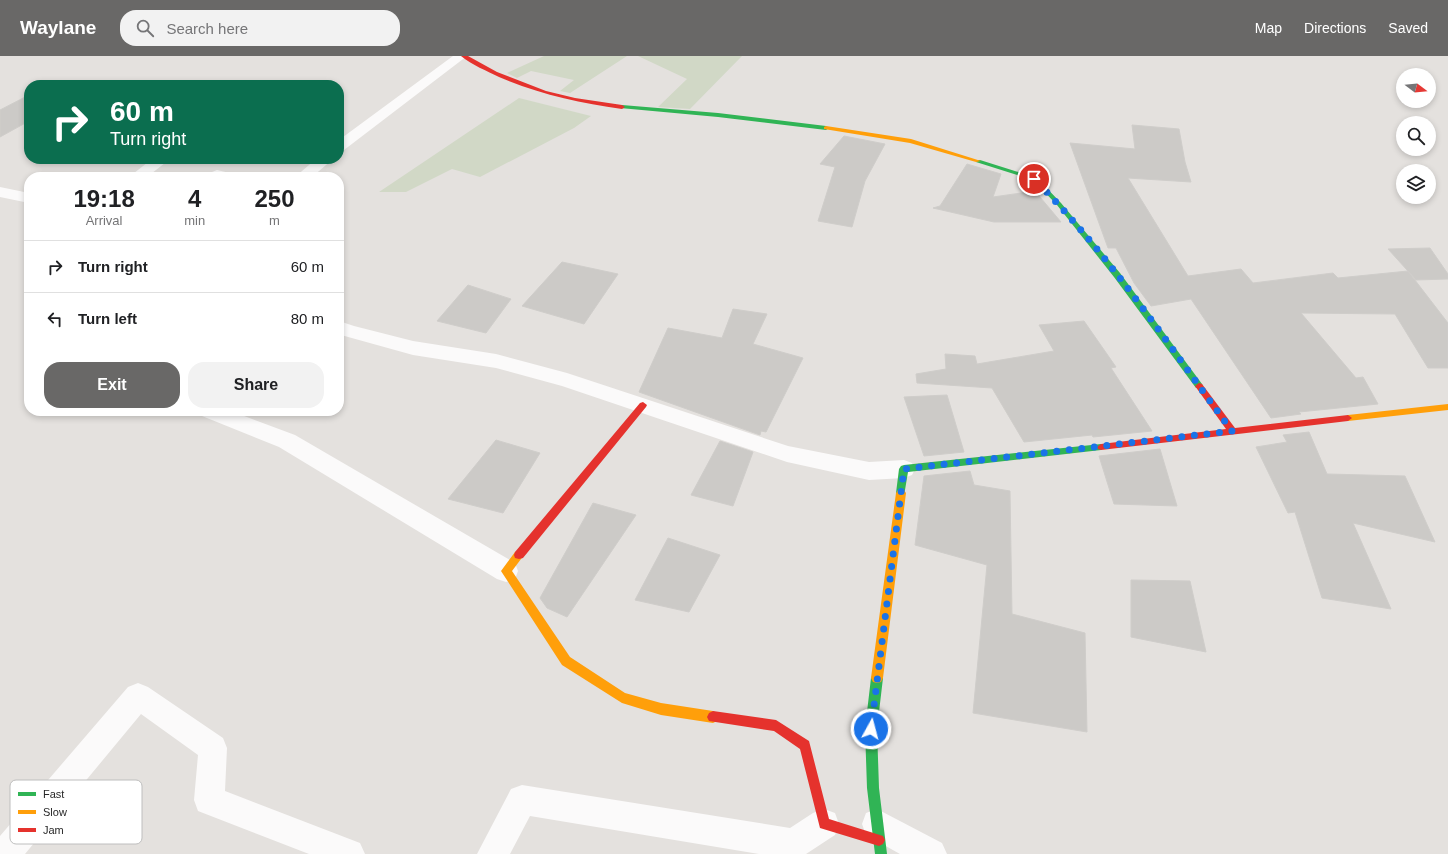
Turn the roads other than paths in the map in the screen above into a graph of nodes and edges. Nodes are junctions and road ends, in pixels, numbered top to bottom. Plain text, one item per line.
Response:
1 (461, 56) edge
2 (464, 56) edge
3 (344, 142) edge
4 (155, 164) edge
5 (319, 164) edge
6 (144, 172) edge
7 (309, 172) edge
8 (0, 192) edge
9 (24, 197) edge
10 (344, 330) edge
11 (643, 405) junction
12 (1448, 407) edge
13 (222, 416) edge
14 (1232, 431) junction
15 (904, 469) junction
16 (506, 572) junction
17 (67, 780) edge
18 (824, 824) junction
19 (878, 832) junction
20 (13, 844) edge
21 (5, 854) edge
22 (349, 854) edge
23 (493, 854) edge
24 (881, 854) edge
25 (931, 854) edge

1 - 3 street
2 - 14 street
4 - 6 street
5 - 7 street
8 - 9 street
10 - 11 street
11 - 15 street
11 - 16 street
12 - 14 street
13 - 16 street
14 - 15 street
15 - 19 street
16 - 18 street
17 - 22 street
18 - 19 street
18 - 23 street
19 - 24 street
19 - 25 street
20 - 21 street

